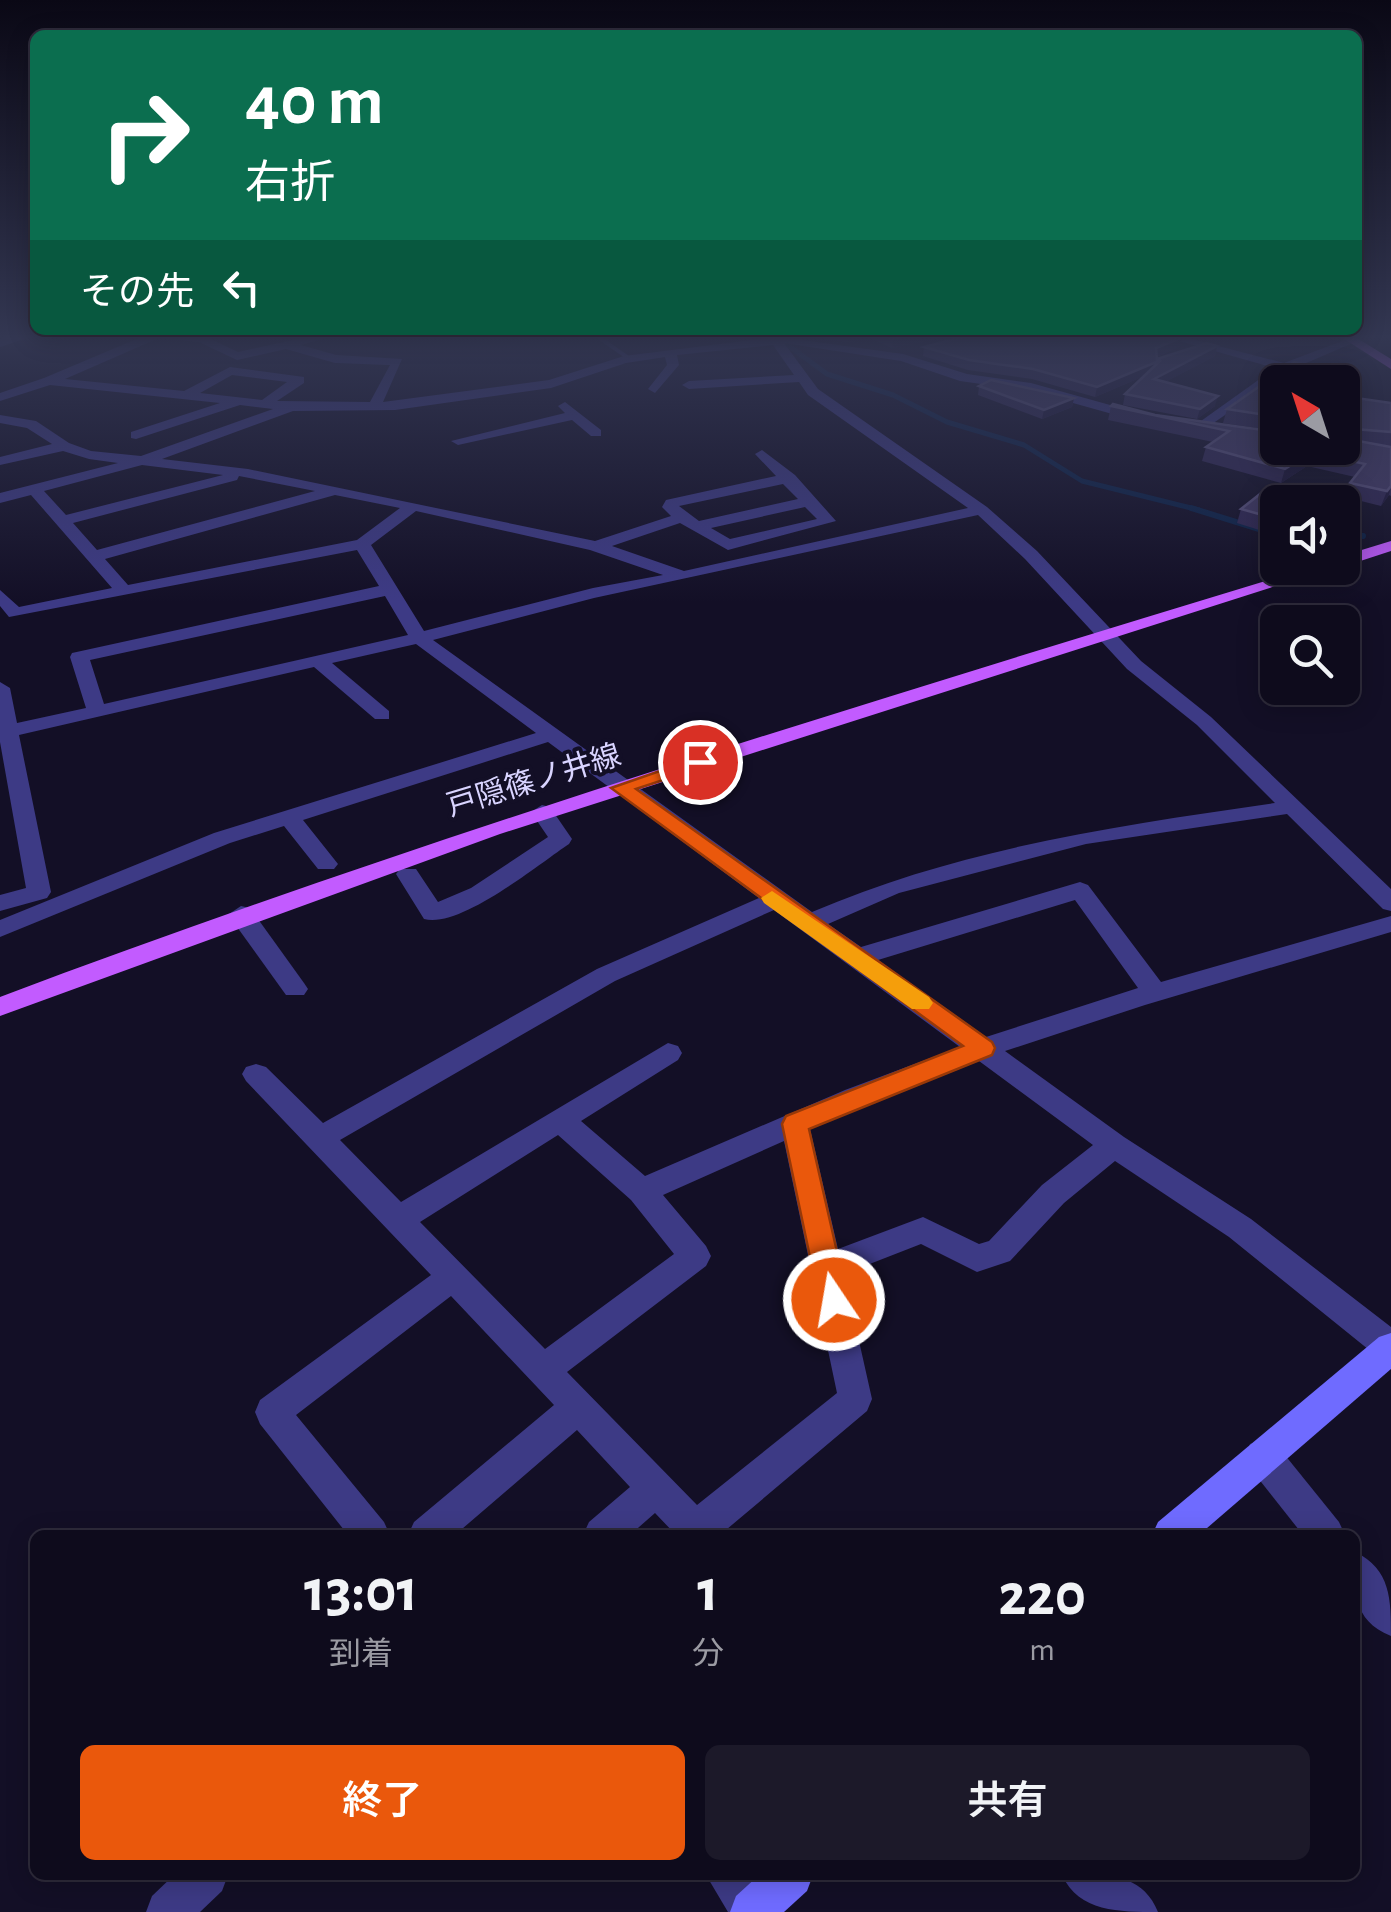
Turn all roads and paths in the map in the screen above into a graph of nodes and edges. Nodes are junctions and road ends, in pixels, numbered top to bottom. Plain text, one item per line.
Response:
1 (31, 424) edge
2 (169, 424) edge
3 (243, 424) edge
4 (538, 424) edge
5 (585, 424) edge
6 (859, 424) edge
7 (1198, 424) edge
8 (1219, 432) edge
9 (596, 433) dead end
10 (136, 435) dead end
11 (458, 442) dead end
12 (64, 446) junction
13 (762, 454) dead end
14 (0, 461) edge
15 (142, 461) junction
16 (248, 472) junction
17 (790, 478) junction
18 (34, 490) junction
19 (336, 490) junction
20 (0, 498) edge
21 (810, 501) junction
22 (410, 508) junction
23 (980, 510) junction
24 (62, 521) junction
25 (689, 522) junction
26 (362, 544) junction
27 (728, 545) junction
28 (596, 546) junction
29 (1391, 546) edge
30 (95, 556) junction
31 (1360, 556) edge
32 (753, 562) junction
33 (682, 577) junction
34 (1269, 585) edge
35 (391, 589) junction
36 (125, 592) junction
37 (0, 595) edge
38 (1104, 636) junction
39 (419, 638) junction
40 (318, 661) junction
41 (0, 688) edge
42 (97, 712) junction
43 (382, 716) dead end
44 (10, 732) junction
45 (550, 734) junction
46 (621, 788) junction
47 (1290, 807) junction
48 (542, 812) junction
49 (288, 816) junction
50 (326, 864) dead end
51 (408, 874) dead end
52 (44, 900) junction
53 (775, 900) junction
54 (0, 903) edge
55 (1391, 903) edge
56 (241, 914) junction
57 (809, 923) junction
58 (1391, 924) edge
59 (0, 929) edge
60 (858, 957) junction
61 (295, 989) dead end
62 (1156, 992) junction
63 (0, 1007) edge
64 (983, 1048) junction
65 (668, 1053) dead end
66 (256, 1074) dead end
67 (560, 1120) junction
68 (795, 1124) junction
69 (320, 1138) junction
70 (1114, 1144) junction
71 (642, 1192) junction
72 (398, 1220) junction
73 (826, 1266) junction
74 (451, 1278) junction
75 (1391, 1348) edge
76 (543, 1370) junction
77 (579, 1406) junction
78 (1263, 1456) junction
79 (655, 1489) junction
80 (367, 1530) edge
81 (434, 1530) edge
82 (608, 1530) edge
83 (696, 1530) edge
84 (700, 1530) edge
85 (1177, 1530) edge
86 (1322, 1530) edge
87 (1360, 1577) edge
88 (1391, 1616) edge
89 (201, 1880) edge
90 (781, 1880) edge
91 (1091, 1880) edge
92 (745, 1899) edge
93 (168, 1912) edge
94 (1136, 1912) edge

1 - 12 street
2 - 10 street
3 - 15 street
4 - 11 street
5 - 9 street
6 - 23 street
7 - 8 street
12 - 14 street
12 - 15 street
13 - 17 street
15 - 16 street
15 - 18 street
16 - 19 street
16 - 24 street
17 - 21 street
17 - 25 street
18 - 20 street
18 - 24 street
19 - 22 street
19 - 30 street
21 - 25 street
21 - 27 street
22 - 26 street
22 - 28 street
23 - 32 street
23 - 38 street
24 - 30 street
25 - 27 street
25 - 28 street
26 - 35 street
26 - 36 street
27 - 32 street
28 - 33 street
29 - 31 main road
30 - 36 street
32 - 33 street
33 - 39 street
34 - 38 main road, 戸隠篠ノ井線
35 - 39 street
35 - 42 street
36 - 37 street
38 - 46 main road, 戸隠篠ノ井線
38 - 47 street
39 - 40 street
39 - 45 street
40 - 42 street
40 - 43 street
41 - 44 street
42 - 44 street
44 - 52 street
45 - 46 street
45 - 49 street
46 - 48 main road, 戸隠篠ノ井線
46 - 53 street
47 - 55 street
47 - 57 street
48 - 51 street
48 - 56 main road, 戸隠篠ノ井線
49 - 50 street
49 - 52 street
52 - 54 street
52 - 59 street
53 - 57 street
53 - 69 street
56 - 61 street
56 - 63 main road, 戸隠篠ノ井線
57 - 60 street
58 - 62 street
60 - 62 street
60 - 64 street
62 - 64 street
64 - 68 street
64 - 70 street
65 - 67 street
66 - 69 street
67 - 71 street
67 - 72 street
68 - 71 street
68 - 73 street
69 - 72 street
70 - 73 street
70 - 75 street
71 - 76 street
72 - 74 street
73 - 84 street
74 - 76 street
74 - 80 street
75 - 78 street
76 - 77 street
77 - 79 street
77 - 81 street
78 - 85 street
78 - 86 street
79 - 82 street
79 - 83 street
87 - 88 street
89 - 93 street
90 - 92 street
91 - 94 street

